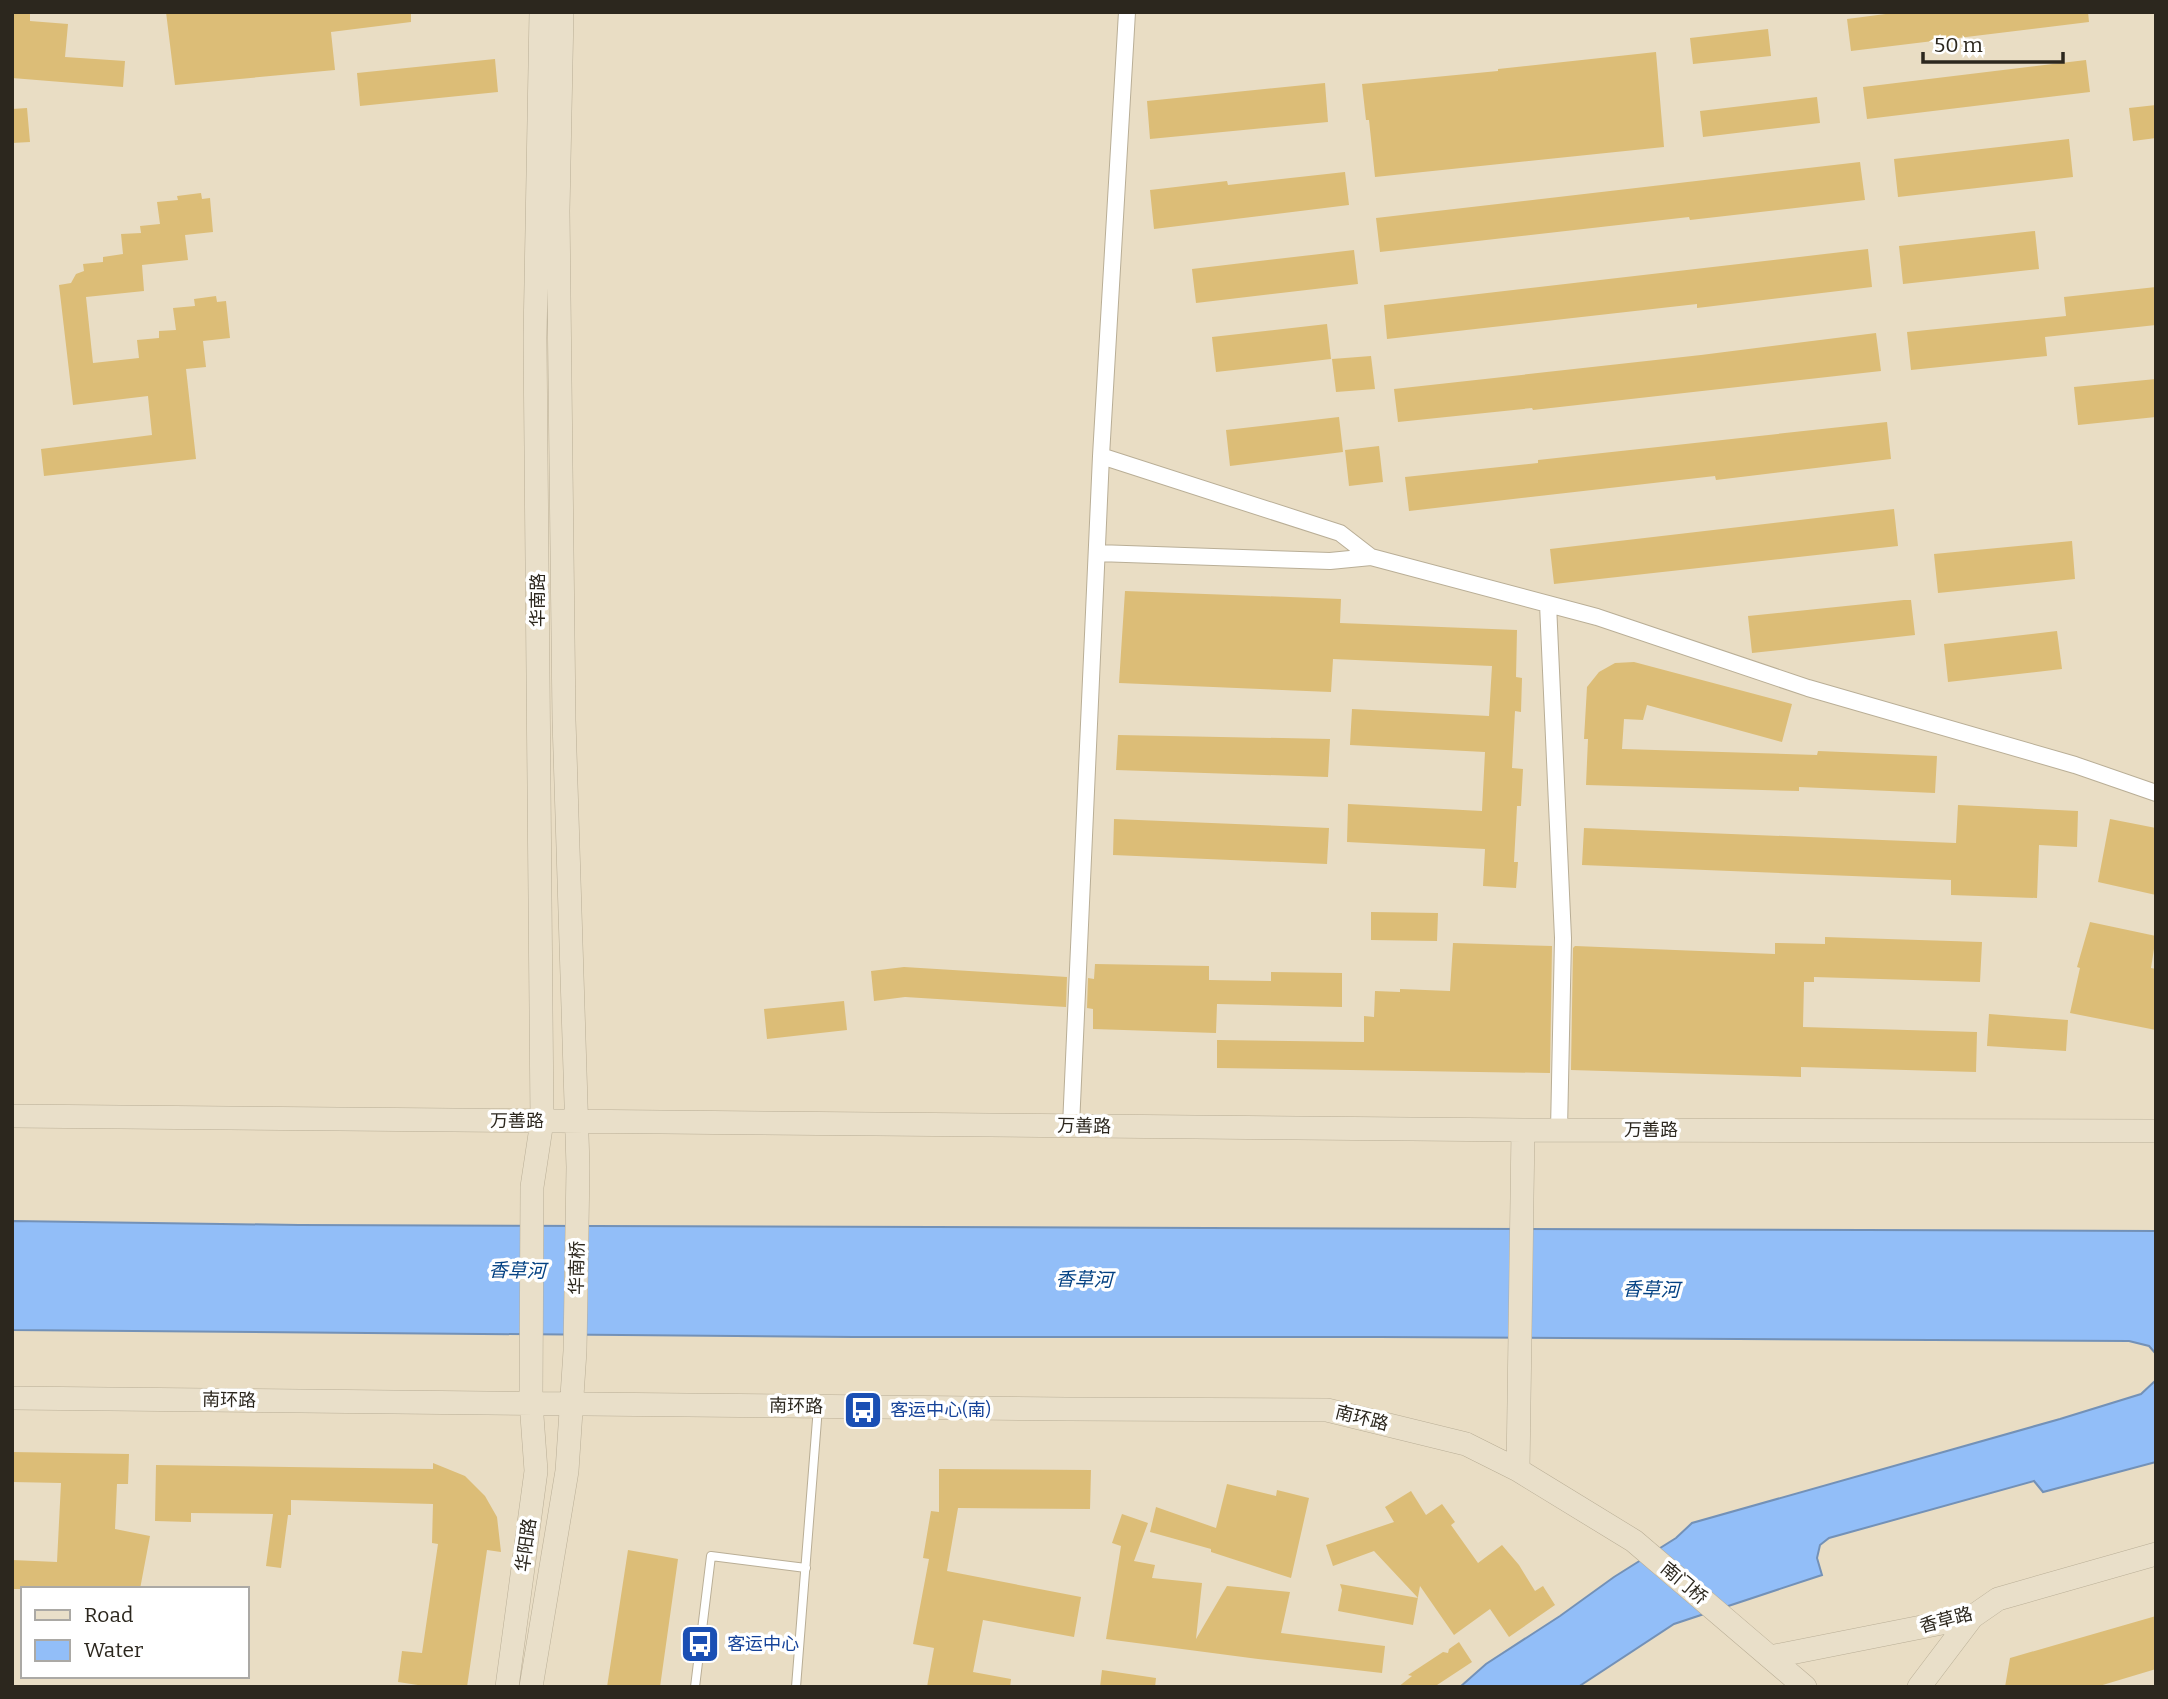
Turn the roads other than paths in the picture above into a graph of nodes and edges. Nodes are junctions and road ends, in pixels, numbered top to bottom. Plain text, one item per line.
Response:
1 (541, 12) edge
2 (562, 12) edge
3 (1127, 12) edge
4 (1101, 456) junction
5 (1097, 553) junction
6 (1371, 557) junction
7 (1548, 604) junction
8 (2156, 793) edge
9 (12, 1116) edge
10 (542, 1121) junction
11 (576, 1121) junction
12 (1071, 1126) junction
13 (1523, 1130) junction
14 (1559, 1130) junction
15 (2156, 1131) edge
16 (578, 1184) joint
17 (12, 1398) edge
18 (531, 1402) junction
19 (573, 1403) junction
20 (818, 1406) junction
21 (1518, 1470) junction
22 (1634, 1541) joint
23 (2156, 1554) edge
24 (806, 1568) junction
25 (1972, 1617) junction
26 (1770, 1657) junction
27 (507, 1687) edge
28 (531, 1687) edge
29 (695, 1687) edge
30 (796, 1687) edge
31 (1805, 1687) edge
32 (1919, 1687) edge

1 - 10 main road, 华南路
2 - 11 main road, 华南路
3 - 4 street
4 - 5 street
4 - 6 street
5 - 6 street
5 - 12 street
6 - 7 street
7 - 8 street
7 - 14 street
9 - 10 main road, 万善路
10 - 11 main road, 万善路
10 - 18 main road, 华南路
11 - 12 main road, 万善路
11 - 16 main road, 华南路
12 - 13 main road, 万善路
13 - 14 main road, 万善路
13 - 21 main road
14 - 15 main road, 万善路
16 - 19 main road, 华南桥
17 - 18 main road, 南环路
18 - 19 main road, 南环路
18 - 27 main road, 华阳路
19 - 20 main road, 南环路
19 - 28 main road
20 - 21 main road, 南环路
20 - 24 lane
21 - 22 main road, 南环路
22 - 26 main road, 南门桥
23 - 25 main road, 香草路
24 - 29 lane
24 - 30 lane
25 - 26 main road, 香草路
25 - 32 main road
26 - 31 main road

